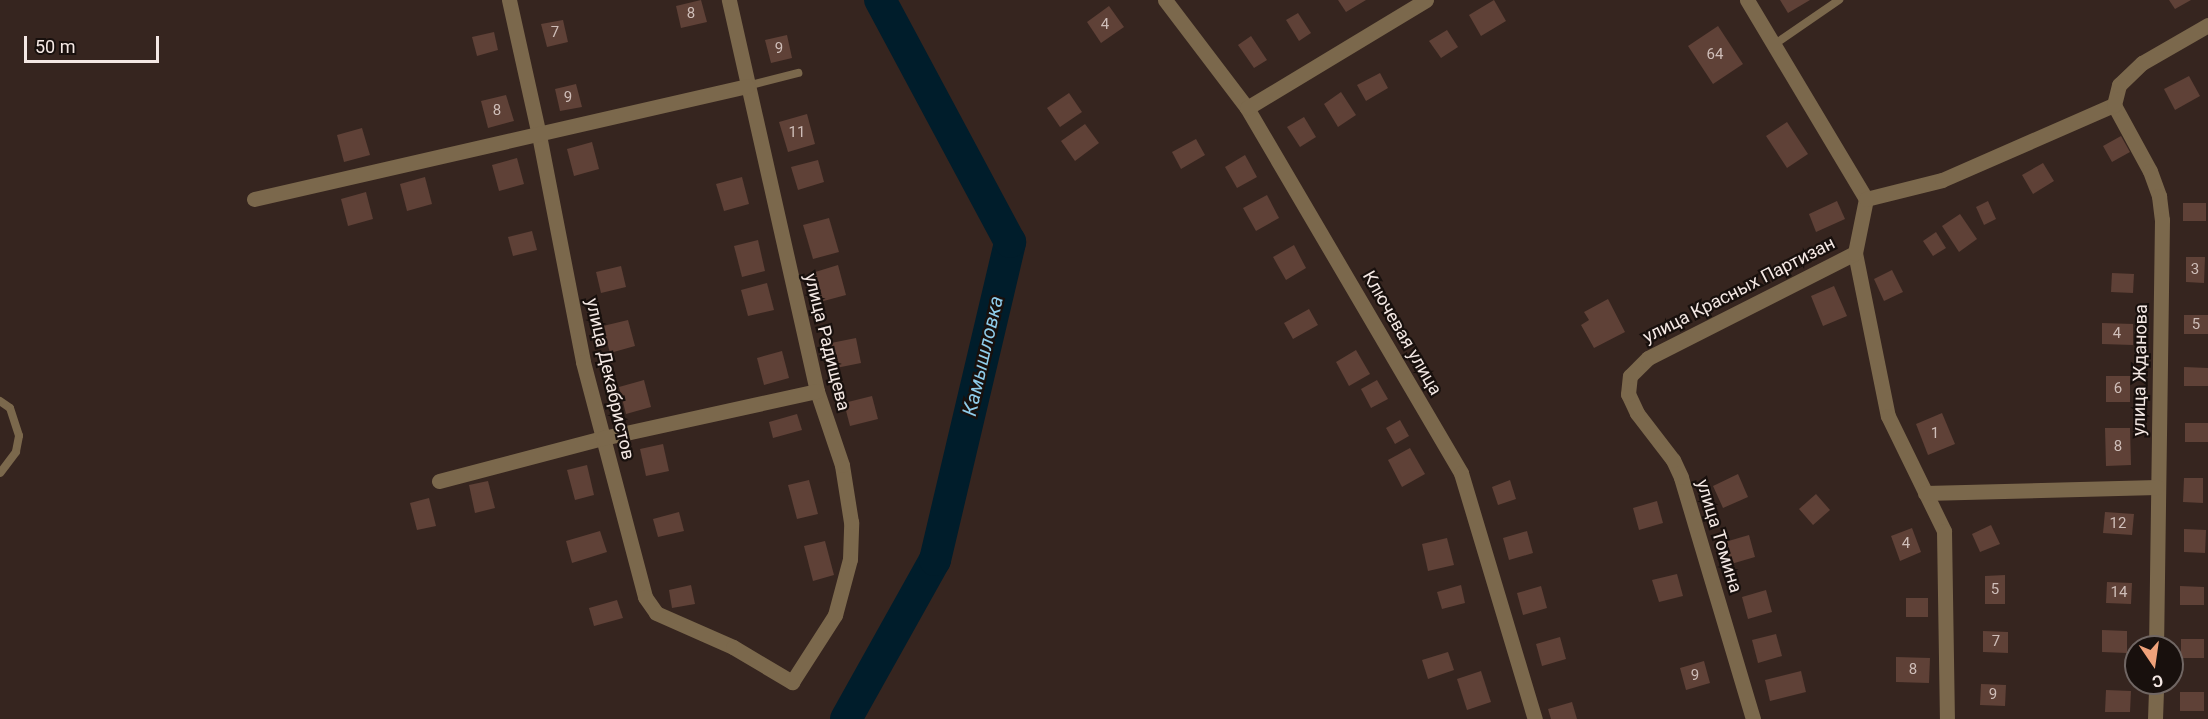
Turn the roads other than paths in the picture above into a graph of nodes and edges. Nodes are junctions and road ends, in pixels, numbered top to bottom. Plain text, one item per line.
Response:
1 (509, 0) edge
2 (729, 0) edge
3 (1165, 0) edge
4 (1426, 0) edge
5 (1747, 0) edge
6 (1839, 0) edge
7 (2208, 25) edge
8 (1775, 44) junction
9 (798, 73) dead end
10 (747, 86) junction
11 (2114, 105) junction
12 (1247, 108) junction
13 (539, 135) junction
14 (254, 199) dead end
15 (1866, 199) junction
16 (1855, 253) junction
17 (1630, 376) joint
18 (817, 391) junction
19 (0, 401) edge
20 (603, 438) junction
21 (0, 474) edge
22 (439, 481) dead end
23 (2157, 487) junction
24 (1925, 493) junction
25 (2156, 635) edge
26 (792, 682) joint
27 (2156, 695) edge
28 (1535, 719) edge
29 (1753, 719) edge
30 (1947, 719) edge
31 (2156, 719) edge

1 - 13 street, улица Декабристов
2 - 10 street, улица Радищева
3 - 12 street, Ключевая улица
4 - 12 street
5 - 8 street
6 - 8 lane
7 - 11 street
8 - 15 street
9 - 10 lane
10 - 13 street
10 - 18 street, улица Радищева
11 - 15 street
11 - 23 street, улица Жданова
12 - 28 street, Ключевая улица
13 - 14 street
13 - 20 street, улица Декабристов
15 - 16 street, улица Красных Партизан
16 - 17 street, улица Красных Партизан
16 - 24 street
17 - 29 street, улица Томина
18 - 20 street
18 - 26 street, улица Радищева
19 - 21 lane
20 - 22 street
20 - 26 street, улица Декабристов
23 - 24 street
23 - 25 street, улица Жданова
24 - 30 street
27 - 31 street

